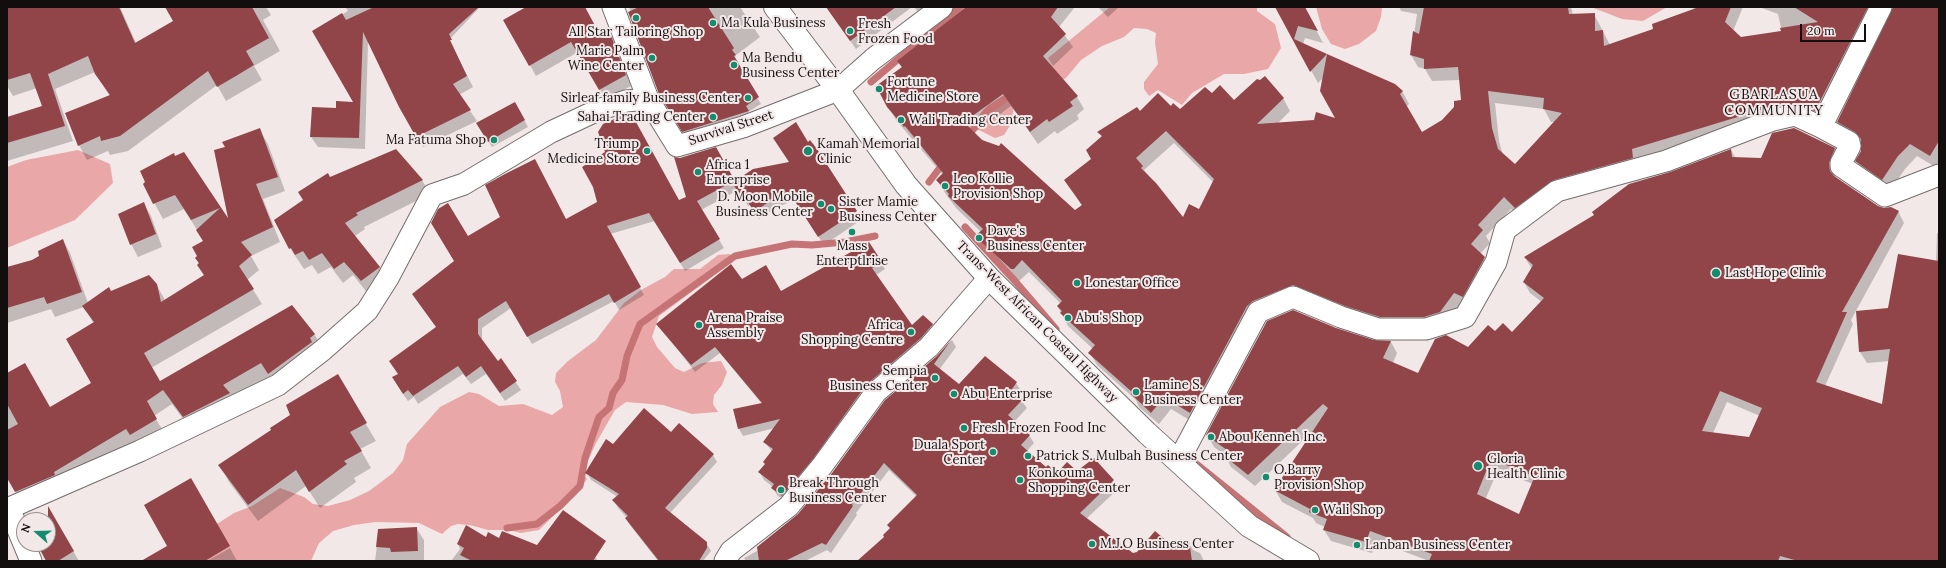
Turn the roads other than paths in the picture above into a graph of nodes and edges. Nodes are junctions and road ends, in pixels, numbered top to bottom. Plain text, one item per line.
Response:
1 (613, 7) edge
2 (775, 7) edge
3 (942, 7) edge
4 (1881, 7) edge
5 (838, 90) junction
6 (648, 98) junction
7 (1821, 126) junction
8 (1939, 175) edge
9 (989, 278) junction
10 (1179, 460) junction
11 (8, 508) edge
12 (31, 561) edge
13 (726, 561) edge
14 (1308, 561) edge

1 - 6 street, Survival Street
2 - 5 highway, Trans-West African Coastal Highway
3 - 5 street
4 - 7 street
5 - 6 street, Survival Street
5 - 9 highway, Trans-West African Coastal Highway
6 - 11 street
7 - 8 street
7 - 10 street
9 - 10 highway, Trans-West African Coastal Highway
9 - 13 street
10 - 14 highway, Trans-West African Coastal Highway
11 - 12 street

